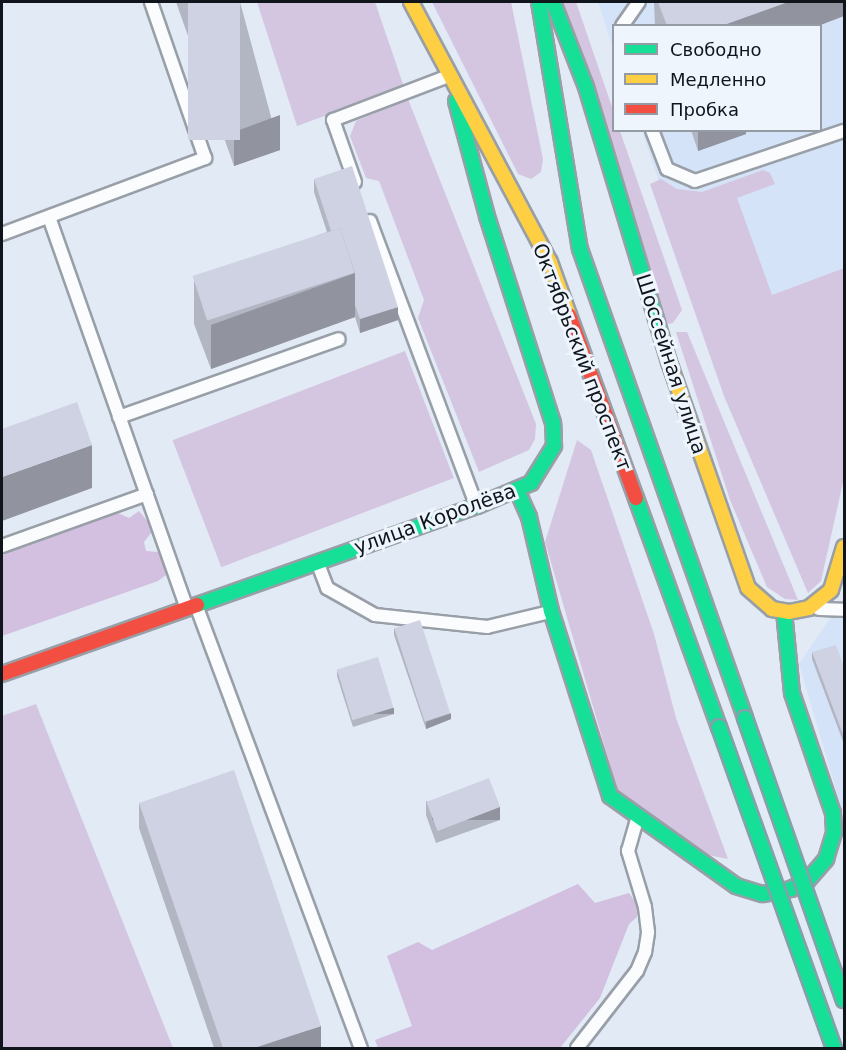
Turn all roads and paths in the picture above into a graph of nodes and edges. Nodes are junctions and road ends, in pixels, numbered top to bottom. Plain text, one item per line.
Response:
1 (151, 2) edge
2 (411, 2) edge
3 (539, 2) edge
4 (553, 2) edge
5 (639, 2) edge
6 (623, 24) edge
7 (450, 76) junction
8 (844, 131) edge
9 (653, 132) edge
10 (515, 197) junction
11 (487, 216) junction
12 (49, 218) junction
13 (2, 234) edge
14 (339, 339) dead end
15 (119, 417) junction
16 (517, 489) junction
17 (147, 494) junction
18 (477, 506) junction
19 (2, 546) edge
20 (844, 547) edge
21 (318, 562) junction
22 (192, 607) junction
23 (809, 608) junction
24 (844, 610) edge
25 (551, 611) junction
26 (784, 612) junction
27 (2, 674) edge
28 (637, 819) junction
29 (844, 1000) edge
30 (361, 1048) edge
31 (577, 1048) edge
32 (834, 1048) edge

1 - 12 lane
2 - 7 main road, Октябрьский проспект
3 - 29 main road, Октябрьский проспект, bridge
4 - 26 main road, Шоссейная улица
5 - 6 lane
7 - 10 main road, Октябрьский проспект
7 - 11 main road, улица Королёва
7 - 18 lane
8 - 9 lane
10 - 11 main road
10 - 32 main road, Октябрьский проспект, bridge
11 - 16 main road, улица Королёва
12 - 13 lane
12 - 15 lane
14 - 15 lane
15 - 17 lane
16 - 18 main road, улица Королёва
16 - 25 main road
17 - 19 lane
17 - 22 lane
18 - 21 main road, улица Королёва
20 - 23 main road
21 - 22 main road, улица Королёва
21 - 25 lane
22 - 27 main road, улица Королёва
22 - 30 lane
23 - 24 lane
23 - 26 main road
25 - 28 main road
26 - 28 main road
28 - 31 lane

